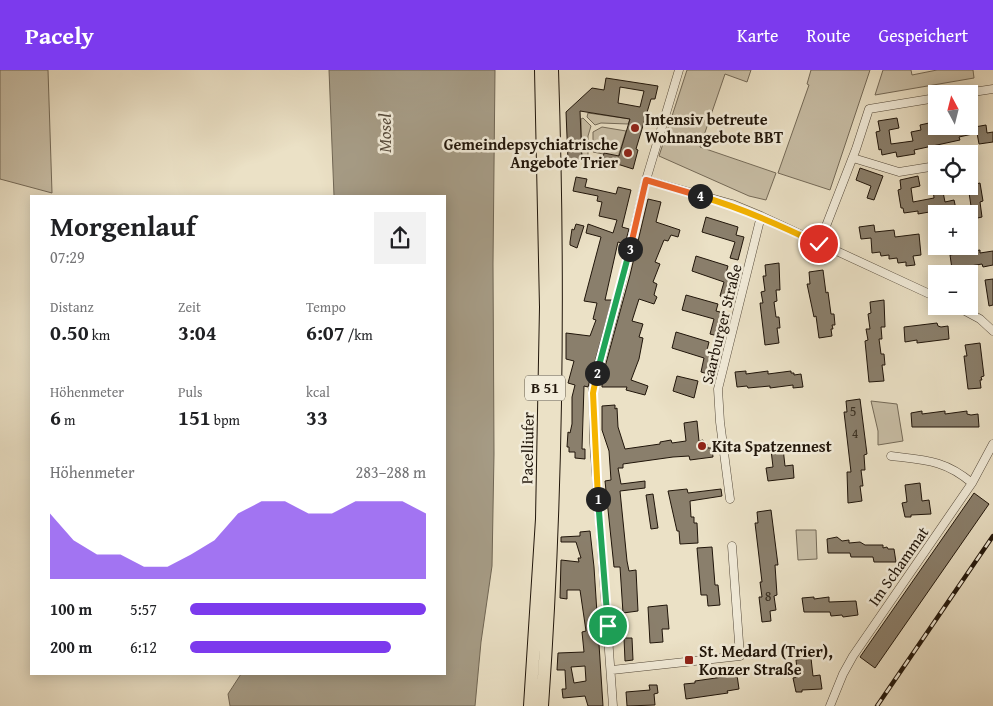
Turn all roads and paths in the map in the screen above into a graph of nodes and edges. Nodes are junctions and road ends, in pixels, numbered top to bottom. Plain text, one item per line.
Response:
1 (540, 70) edge
2 (552, 70) edge
3 (679, 70) edge
4 (993, 89) edge
5 (978, 91) edge
6 (928, 99) edge
7 (853, 158) junction
8 (928, 167) edge
9 (646, 180) junction
10 (761, 216) junction
11 (819, 244) junction
12 (928, 293) edge
13 (973, 315) edge
14 (993, 332) edge
15 (993, 444) edge
16 (891, 456) dead end
17 (972, 484) junction
18 (730, 499) dead end
19 (732, 546) dead end
20 (612, 670) junction
21 (530, 706) edge
22 (542, 706) edge
23 (613, 706) edge
24 (830, 706) edge

1 - 21 main road, Pacelliufer / B 51
2 - 22 main road, Pacelliufer / B 51
3 - 9 street
4 - 5 street
6 - 7 street
7 - 8 street
7 - 11 street
9 - 10 street
9 - 20 street
10 - 11 street
10 - 18 street, Saarburger Straße
11 - 12 street
13 - 14 street
15 - 17 street, Im Schammat
16 - 17 street
17 - 24 street, Im Schammat
19 - 20 street
20 - 23 street

